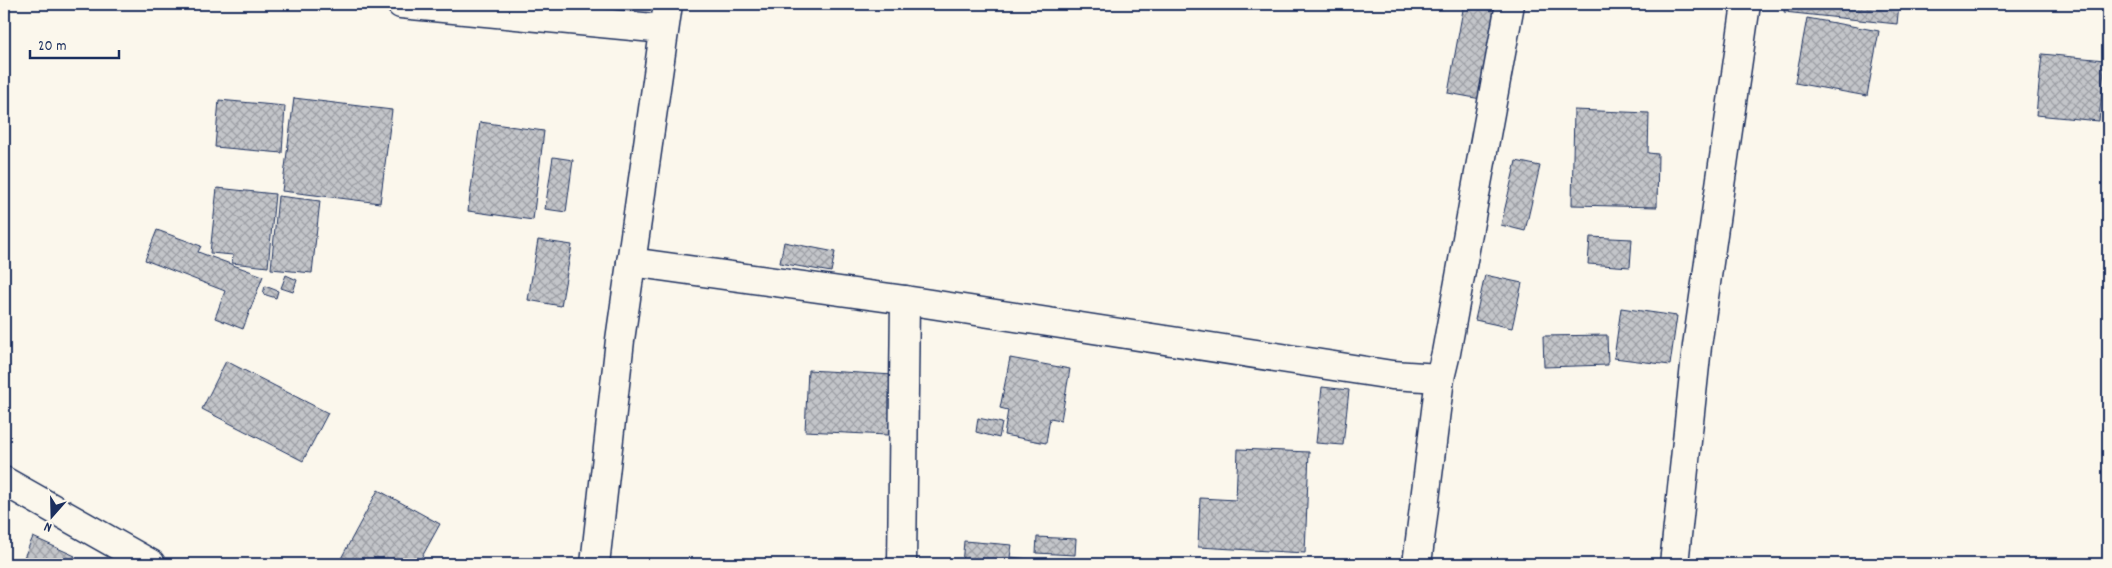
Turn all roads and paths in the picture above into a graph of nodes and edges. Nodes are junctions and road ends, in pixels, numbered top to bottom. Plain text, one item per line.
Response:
1 (401, 4) edge
2 (1510, 4) edge
3 (1746, 4) edge
4 (666, 16) edge
5 (631, 262) junction
6 (905, 300) junction
7 (1440, 378) junction
8 (4, 481) edge
9 (151, 564) edge
10 (595, 564) edge
11 (902, 564) edge
12 (1416, 564) edge
13 (1674, 564) edge

1 - 4 street
2 - 7 street
3 - 13 street
4 - 5 street
5 - 6 street
5 - 10 street
6 - 7 street
6 - 11 street
7 - 12 street
8 - 9 street

